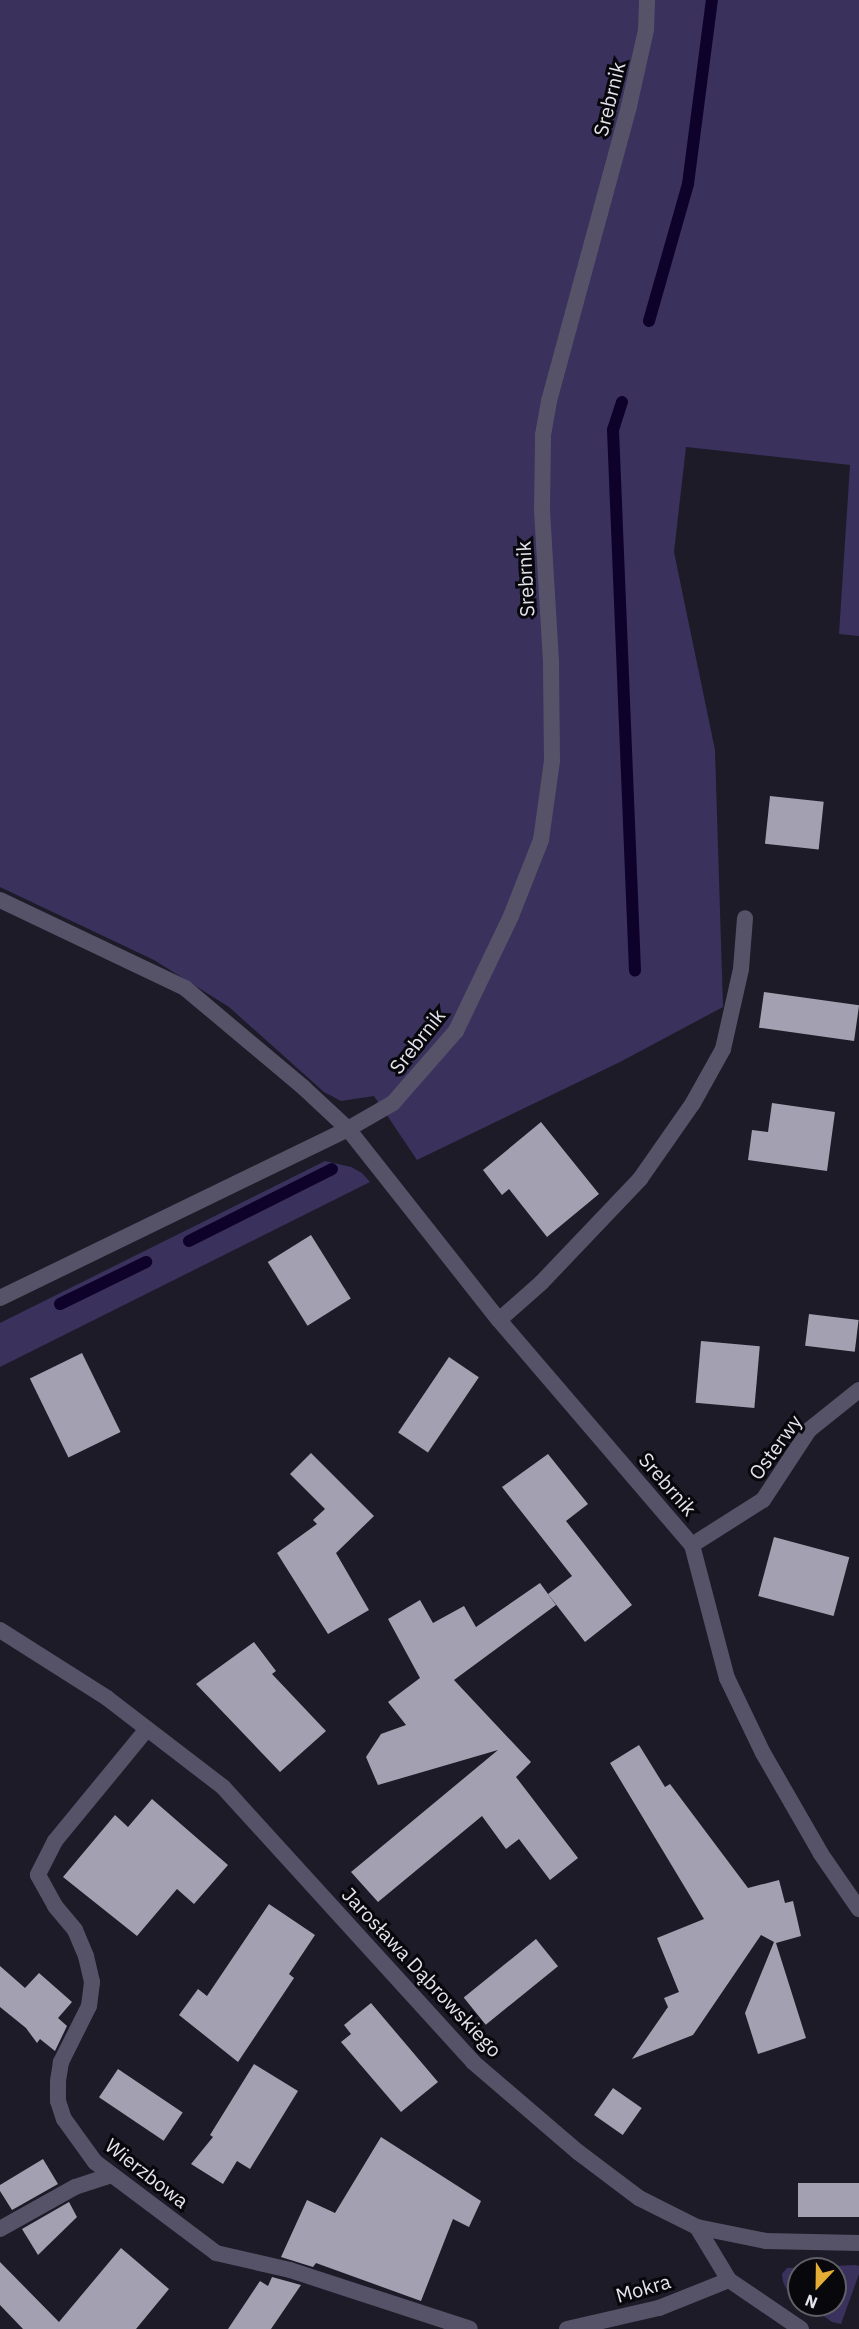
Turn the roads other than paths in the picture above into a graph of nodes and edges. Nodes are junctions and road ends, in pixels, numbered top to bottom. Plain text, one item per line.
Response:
1 (647, 0) edge
2 (0, 900) edge
3 (745, 918) dead end
4 (348, 1129) junction
5 (0, 1298) edge
6 (499, 1320) junction
7 (859, 1390) edge
8 (692, 1545) junction
9 (0, 1630) edge
10 (147, 1729) junction
11 (859, 1909) edge
12 (112, 2175) junction
13 (697, 2227) junction
14 (0, 2229) edge
15 (859, 2243) edge
16 (729, 2280) junction
17 (470, 2329) edge
18 (567, 2329) edge
19 (801, 2329) edge

1 - 4 street, Srebrnik
2 - 4 street
3 - 6 street
4 - 5 street
4 - 6 street, Srebrnik
6 - 8 street, Srebrnik
7 - 8 street, Osterwy
8 - 11 street, Srebrnik
9 - 10 street, Jarosława Dąbrowskiego
10 - 12 street, Wierzbowa
10 - 13 street, Jarosława Dąbrowskiego
12 - 14 street
12 - 17 street, Wierzbowa
13 - 15 street, Jarosława Dąbrowskiego
13 - 16 street
16 - 18 street, Mokra
16 - 19 street

